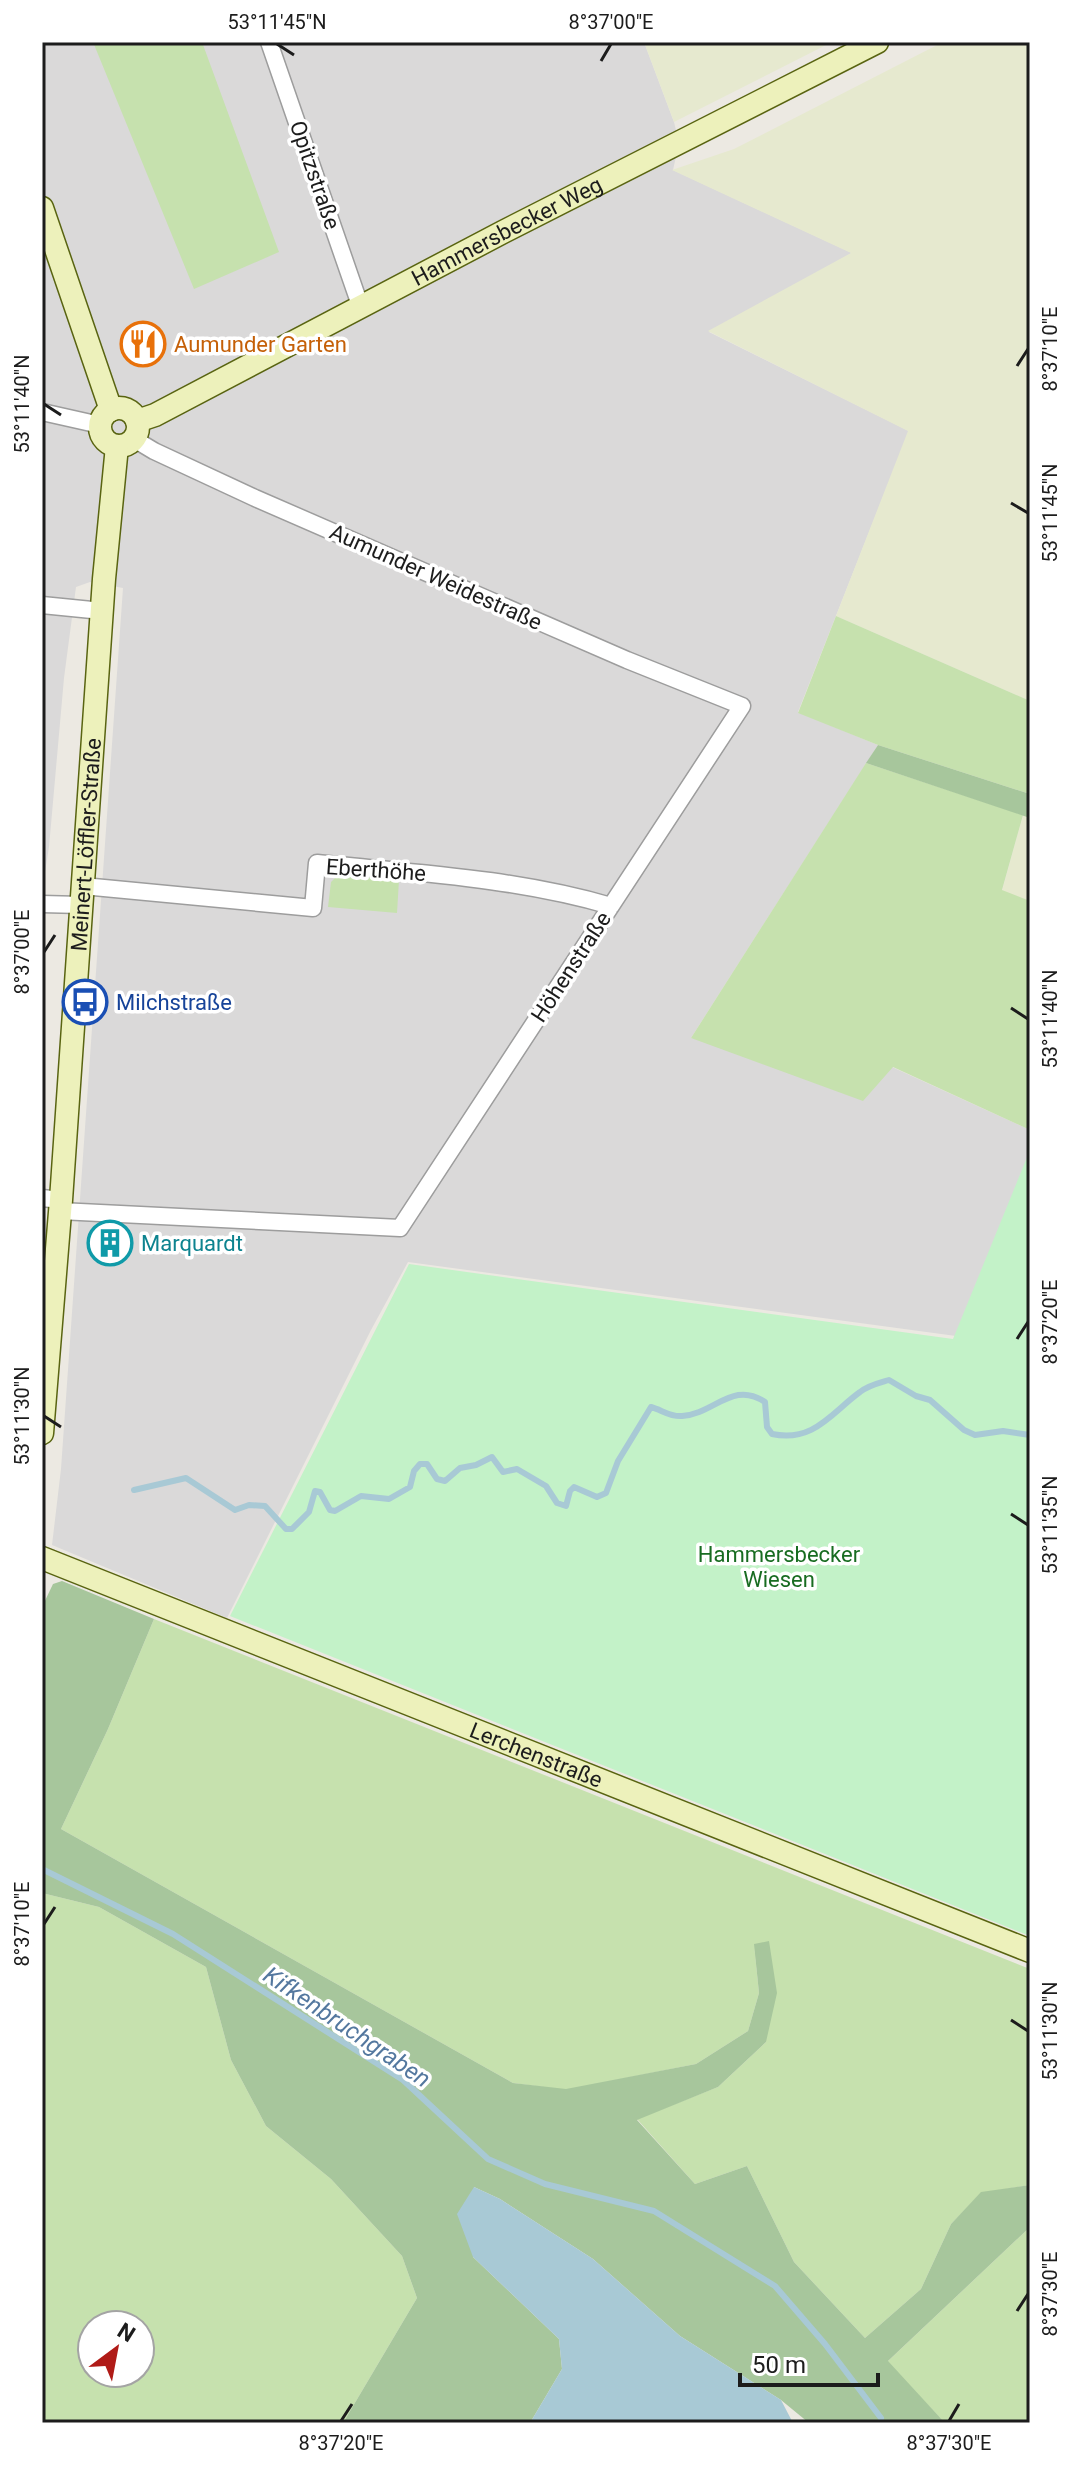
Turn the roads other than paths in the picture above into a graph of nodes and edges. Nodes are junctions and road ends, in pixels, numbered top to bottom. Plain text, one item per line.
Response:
1 (269, 42) edge
2 (877, 42) edge
3 (42, 208) edge
4 (361, 308) junction
5 (42, 412) edge
6 (106, 417) junction
7 (129, 435) junction
8 (42, 605) edge
9 (102, 611) junction
10 (742, 706) joint
11 (82, 895) junction
12 (42, 904) edge
13 (611, 906) junction
14 (54, 1203) edge
15 (42, 1433) edge
16 (42, 1558) edge
17 (1030, 1951) edge

1 - 4 street, Opitzstraße
2 - 4 street, Hammersbecker Weg
3 - 6 street
4 - 7 street, Hammersbecker Weg
5 - 6 street
6 - 7 street
6 - 7 street
7 - 9 street, Meinert-Löffler-Straße
7 - 10 street, Aumunder Weidestraße
8 - 9 street
9 - 11 street, Meinert-Löffler-Straße
10 - 13 street, Höhenstraße
11 - 12 street
11 - 13 street, Eberthöhe
11 - 14 street, Meinert-Löffler-Straße
13 - 14 street, Höhenstraße
14 - 15 street, Meinert-Löffler-Straße
16 - 17 street, Lerchenstraße

